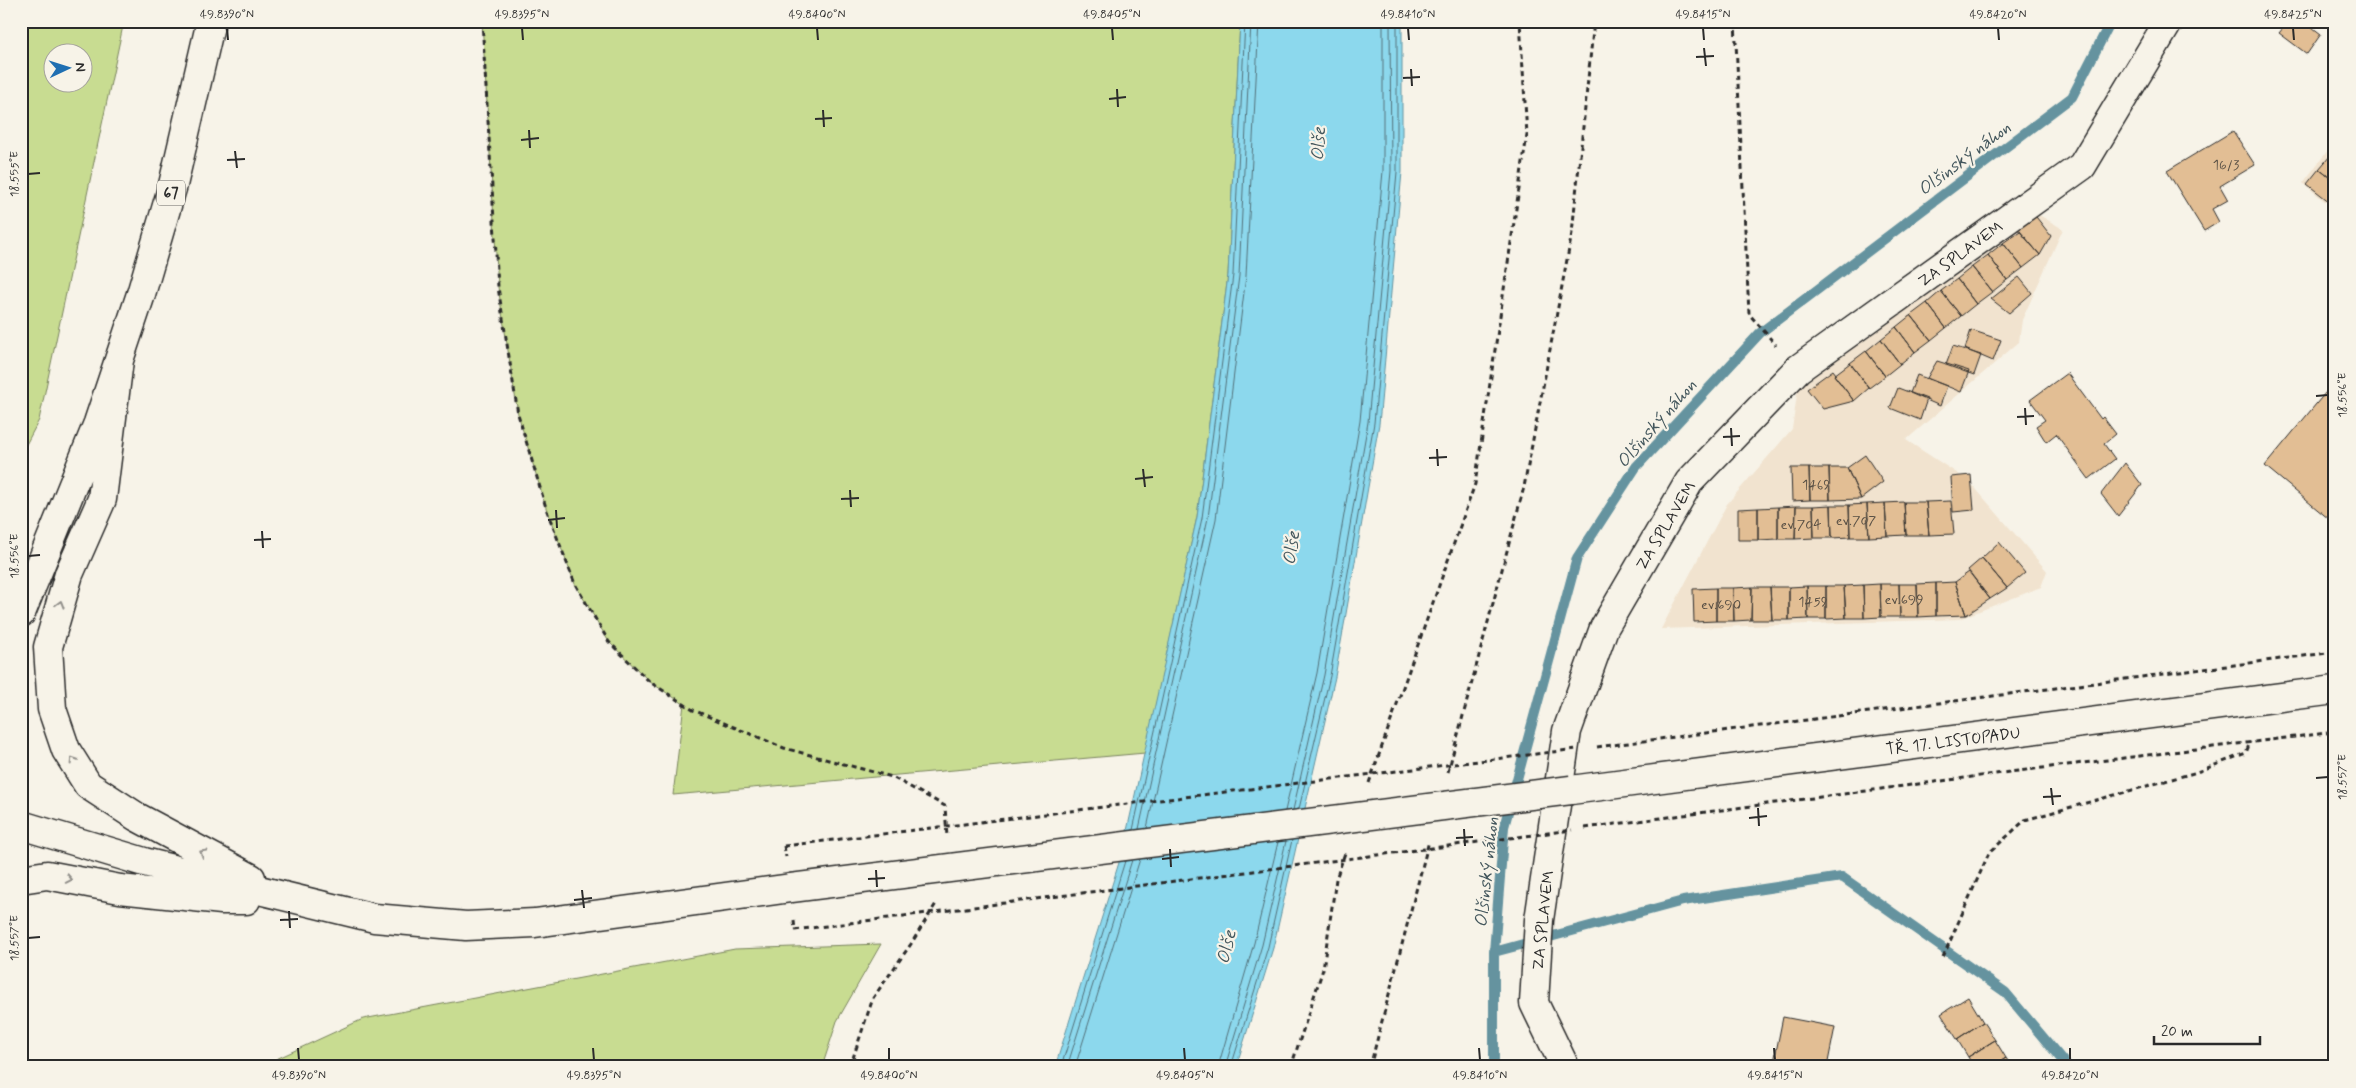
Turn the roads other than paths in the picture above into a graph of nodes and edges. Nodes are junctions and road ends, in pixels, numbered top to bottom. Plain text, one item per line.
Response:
1 (211, 21) edge
2 (2169, 21) edge
3 (119, 360) junction
4 (21, 614) edge
5 (2335, 690) edge
6 (21, 825) edge
7 (21, 879) edge
8 (292, 900) junction
9 (1565, 1067) edge

1 - 3 main road, 67
2 - 9 main road, ZA SPLAVEM
3 - 4 main road, 67
8 -> 3 main road
5 - 8 main road, TŘ. 17. LISTOPADU, bridge
6 - 8 main road
7 -> 8 main road

